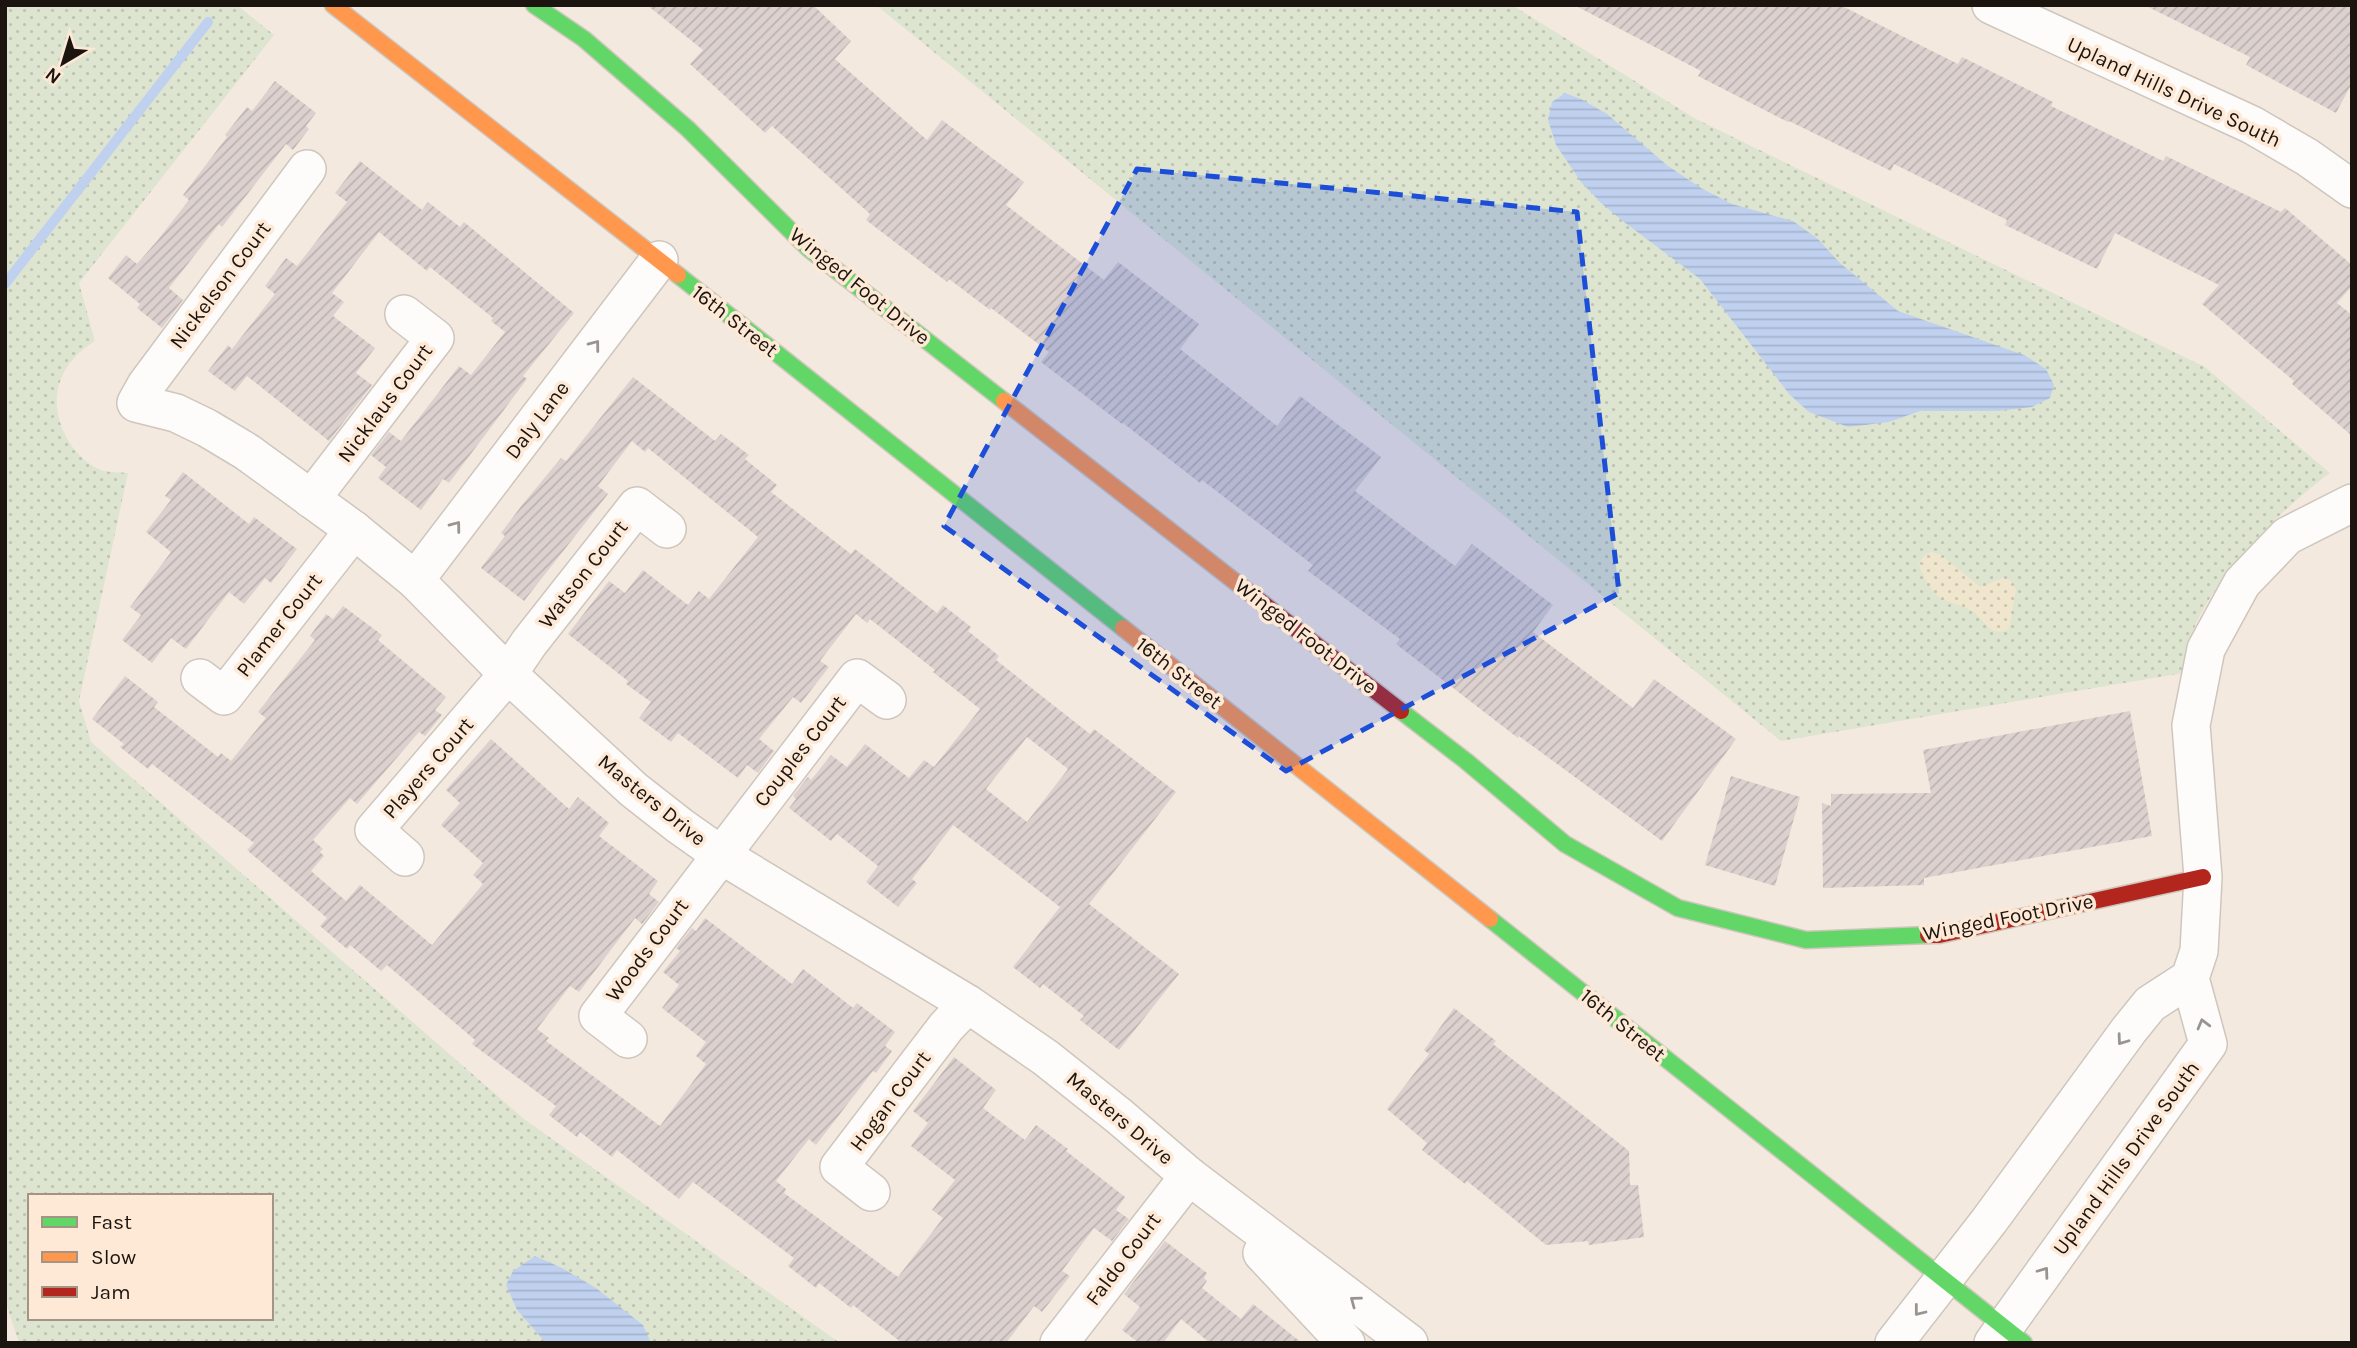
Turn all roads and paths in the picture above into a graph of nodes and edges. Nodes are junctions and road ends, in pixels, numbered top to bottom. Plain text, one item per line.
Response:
1 (333, 5) edge
2 (534, 5) edge
3 (1991, 5) edge
4 (307, 169) dead end
5 (2352, 189) edge
6 (659, 260) junction
7 (404, 314) dead end
8 (136, 403) joint
9 (311, 499) junction
10 (2352, 503) edge
11 (667, 529) dead end
12 (354, 530) junction
13 (415, 580) junction
14 (508, 674) junction
15 (200, 678) dead end
16 (887, 700) dead end
17 (721, 855) junction
18 (405, 857) dead end
19 (2203, 877) junction
20 (2190, 978) junction
21 (968, 1004) junction
22 (628, 1039) dead end
23 (1189, 1176) junction
24 (871, 1192) dead end
25 (1944, 1280) junction
26 (2007, 1338) edge
27 (1059, 1343) edge
28 (1346, 1343) edge
29 (1409, 1343) edge
30 (1894, 1343) edge

1 - 6 main road, 16th Street
2 - 19 main road, Winged Foot Drive
3 - 5 street, Upland Hills Drive South
4 - 8 street, Nickelson Court
13 -> 6 street, Daly Lane
6 - 25 main road, 16th Street
7 - 9 street, Nicklaus Court
8 - 9 street, Masters Drive
9 - 12 street, Masters Drive
10 - 19 street
11 - 14 street, Watson Court
12 - 13 street, Masters Drive
12 - 15 street, Plamer Court
13 - 14 street, Masters Drive
14 - 17 street, Masters Drive
14 - 18 street, Players Court
16 - 17 street, Couples Court
17 - 21 street, Masters Drive
17 - 22 street, Woods Court
19 - 20 street
20 -> 25 street
26 -> 20 street, Upland Hills Drive South
21 - 23 street, Masters Drive
21 - 24 street, Hogan Court
23 - 27 street, Faldo Court
23 - 28 street, Masters Drive
29 -> 23 street, Masters Drive
25 - 26 main road, 16th Street
25 -> 30 street

